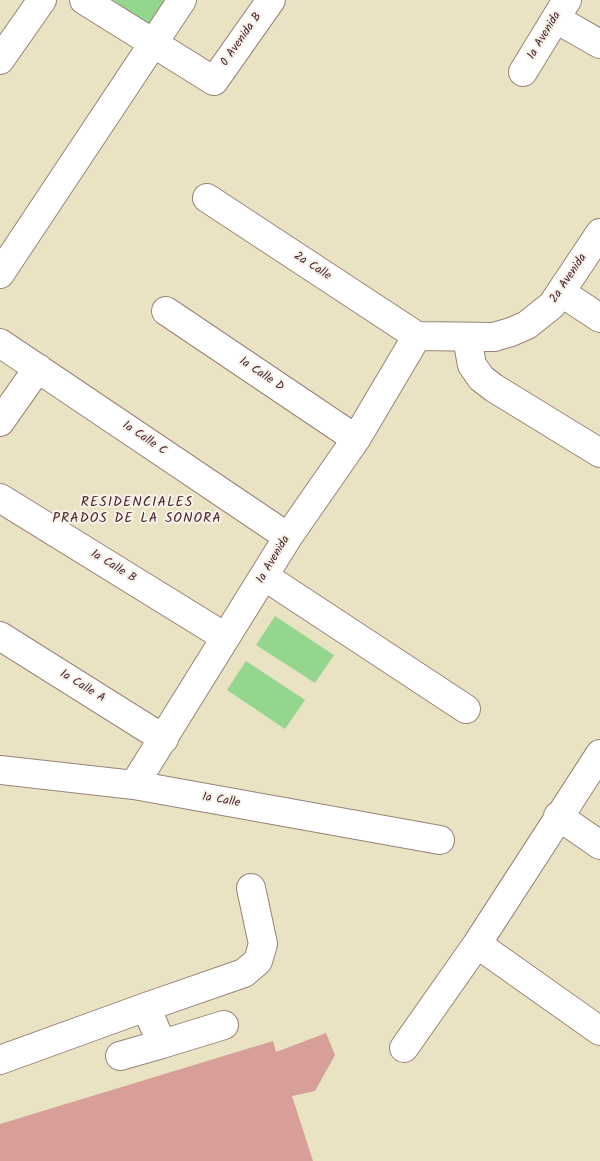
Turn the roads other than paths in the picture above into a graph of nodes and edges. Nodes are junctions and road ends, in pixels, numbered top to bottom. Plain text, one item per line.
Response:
1 (42, 0) edge
2 (84, 0) edge
3 (182, 0) edge
4 (271, 0) edge
5 (561, 9) edge
6 (155, 43) junction
7 (600, 44) edge
8 (0, 60) edge
9 (523, 72) dead end
10 (207, 198) dead end
11 (600, 233) edge
12 (0, 274) edge
13 (562, 293) junction
14 (166, 311) dead end
15 (600, 318) edge
16 (417, 336) junction
17 (468, 338) junction
18 (0, 343) edge
19 (38, 368) junction
20 (0, 422) edge
21 (356, 439) junction
22 (600, 453) edge
23 (0, 498) edge
24 (288, 537) junction
25 (264, 576) junction
26 (0, 636) edge
27 (225, 637) junction
28 (466, 708) dead end
29 (164, 739) junction
30 (600, 754) edge
31 (0, 770) edge
32 (134, 785) junction
33 (558, 816) junction
34 (440, 840) dead end
35 (600, 845) edge
36 (251, 888) dead end
37 (477, 944) junction
38 (146, 1007) junction
39 (224, 1025) dead end
40 (600, 1030) edge
41 (162, 1044) junction
42 (404, 1048) dead end
43 (120, 1056) dead end
44 (0, 1060) edge

1 - 8 street
2 - 6 street
3 - 6 street
4 - 6 street, 0 Avenida B
5 - 7 street
5 - 9 street, 1a Avenida
6 - 12 street
10 - 16 street, 2a Calle
11 - 13 street, 2a Avenida
13 - 15 street
13 - 17 street, 2a Avenida
14 - 21 street, 1a Calle D
16 - 17 street, 2a Avenida
16 - 21 street, 1a Avenida
17 - 22 street
18 - 19 street, 1a Calle C
19 - 20 street
19 - 24 street, 1a Calle C
21 - 24 street, 1a Avenida
23 - 27 street, 1a Calle B
24 - 25 street, 1a Avenida
25 - 27 street, 1a Avenida
25 - 28 street
26 - 29 street, 1a Calle A
27 - 29 street, 1a Avenida
29 - 32 street, 1a Avenida
30 - 33 street
31 - 32 street, 1a Calle
32 - 34 street, 1a Calle
33 - 35 street
33 - 37 street
36 - 38 street
37 - 40 street
37 - 42 street
38 - 41 street
38 - 44 street
39 - 41 street
41 - 43 street

